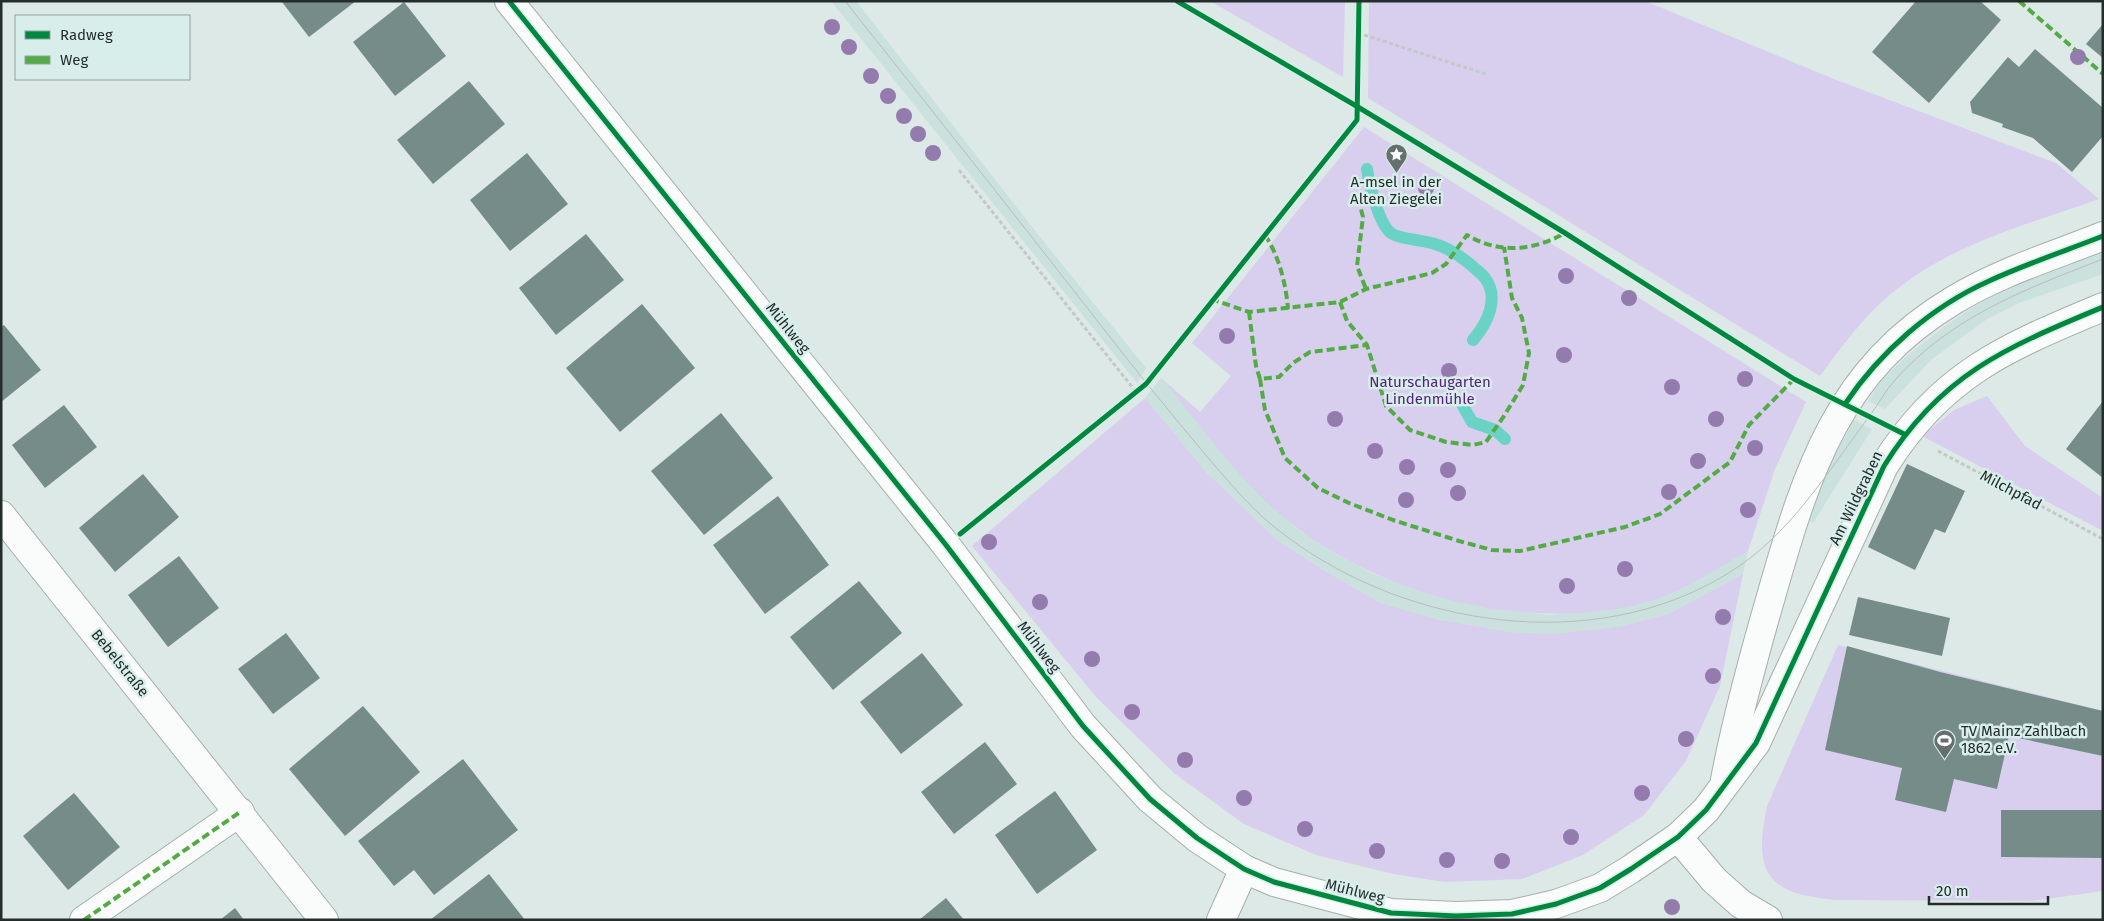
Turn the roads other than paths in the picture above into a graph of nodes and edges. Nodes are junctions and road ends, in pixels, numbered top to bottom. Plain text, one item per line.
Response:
1 (509, 1) edge
2 (2103, 236) edge
3 (2103, 307) edge
4 (1, 515) edge
5 (1763, 623) junction
6 (1804, 639) junction
7 (1724, 786) junction
8 (240, 812) junction
9 (1678, 837) junction
10 (1244, 869) junction
11 (84, 920) edge
12 (324, 920) edge
13 (1221, 920) edge
14 (1768, 920) edge

1 - 10 street, Mühlweg
2 - 5 street
3 - 6 street, Am Wildgraben
4 - 8 street, Bebelstraße
5 - 6 street
5 - 7 street
6 - 7 street, Am Wildgraben
7 - 9 street, Mühlweg
8 - 11 street
8 - 12 street, Bebelstraße
9 - 10 street, Mühlweg
9 - 14 street
10 - 13 street

